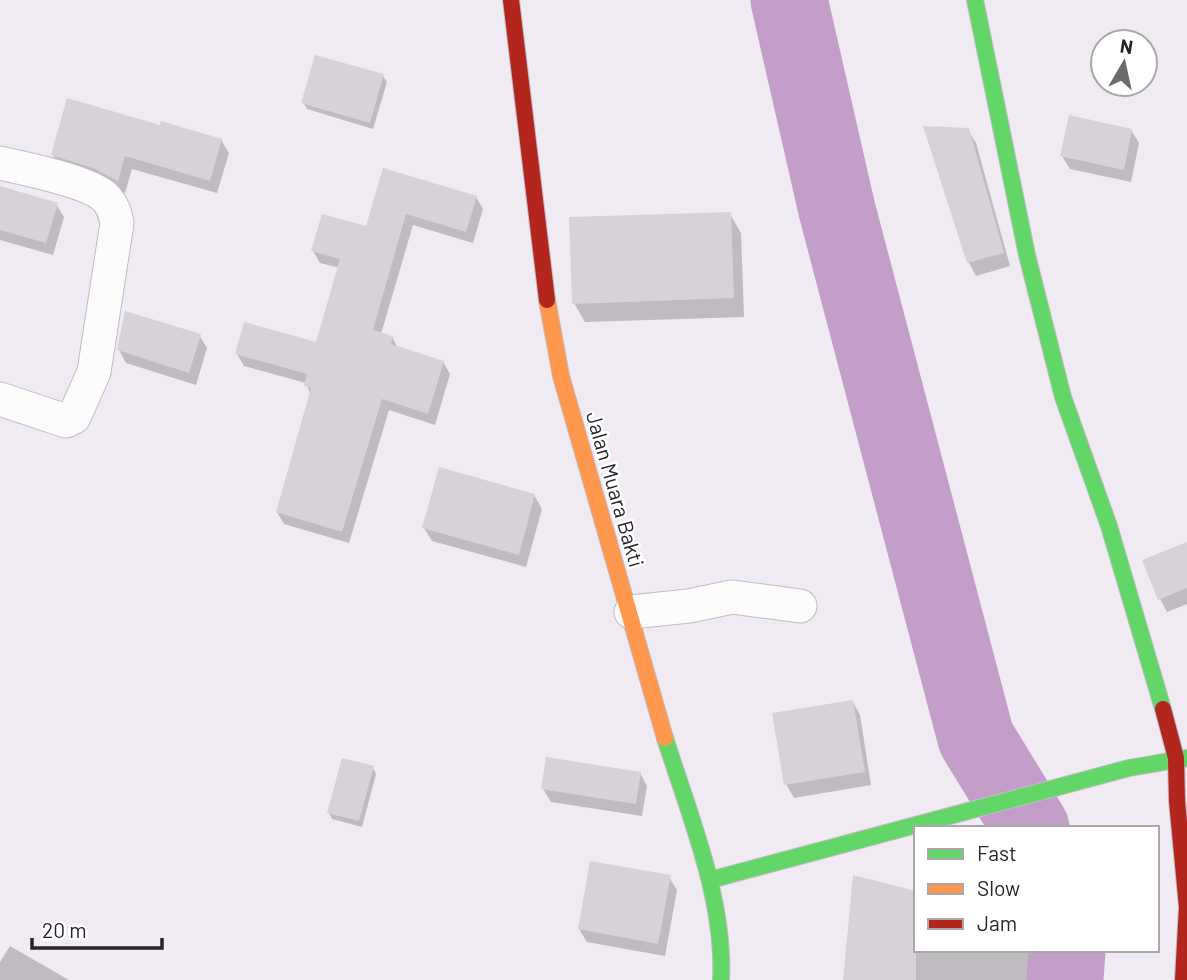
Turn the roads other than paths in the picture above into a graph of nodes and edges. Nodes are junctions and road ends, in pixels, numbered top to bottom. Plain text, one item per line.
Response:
1 (511, 0) edge
2 (975, 0) edge
3 (0, 163) edge
4 (0, 399) edge
5 (800, 606) dead end
6 (631, 612) junction
7 (1182, 758) edge
8 (710, 880) junction
9 (721, 980) edge
10 (1184, 980) edge

1 - 6 street, Jalan Muara Bakti
2 - 7 street
3 - 4 street
5 - 6 street
6 - 8 street, Jalan Muara Bakti
7 - 8 street
7 - 10 street
8 - 9 street, Jalan Muara Bakti

